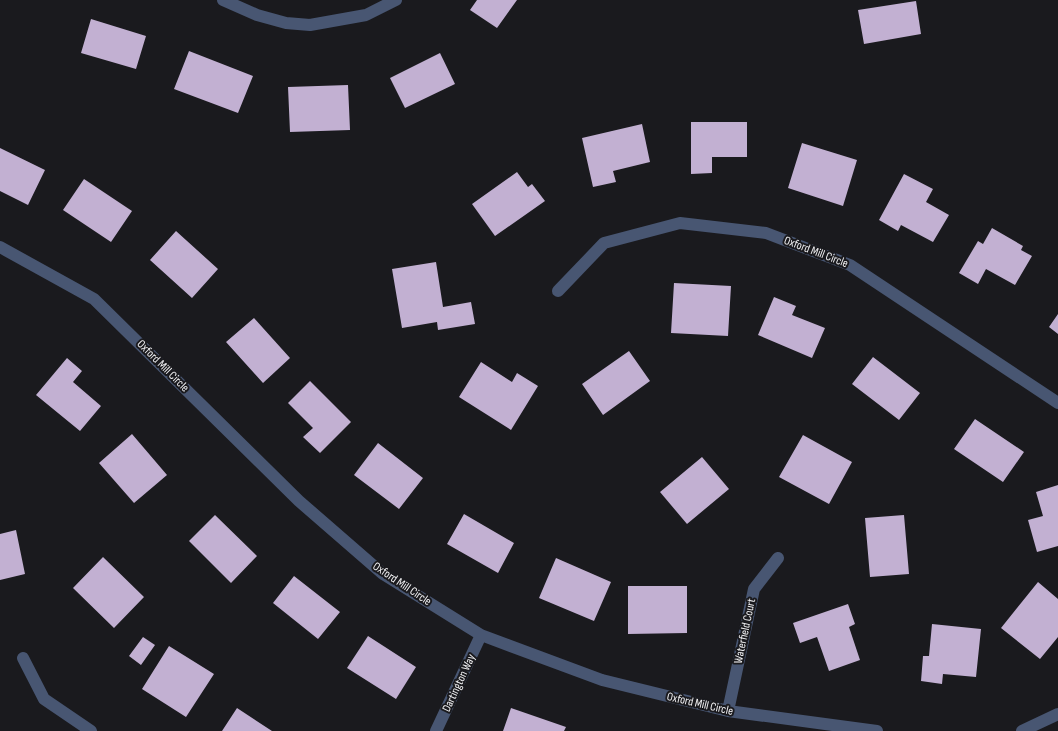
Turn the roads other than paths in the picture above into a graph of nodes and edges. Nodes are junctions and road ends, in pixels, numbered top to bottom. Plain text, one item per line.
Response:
1 (223, 0) edge
2 (396, 0) edge
3 (0, 247) edge
4 (558, 291) dead end
5 (1058, 403) edge
6 (778, 558) dead end
7 (481, 635) junction
8 (23, 658) dead end
9 (728, 711) junction
10 (1058, 714) edge
11 (91, 731) edge
12 (436, 731) edge
13 (877, 731) edge
14 (1022, 731) edge

1 - 2 street
3 - 7 street, Oxford Mill Circle
4 - 5 street, Oxford Mill Circle
6 - 9 street, Waterfield Court
7 - 9 street, Oxford Mill Circle
7 - 12 street, Dartington Way
8 - 11 street
9 - 13 street, Oxford Mill Circle
10 - 14 street

